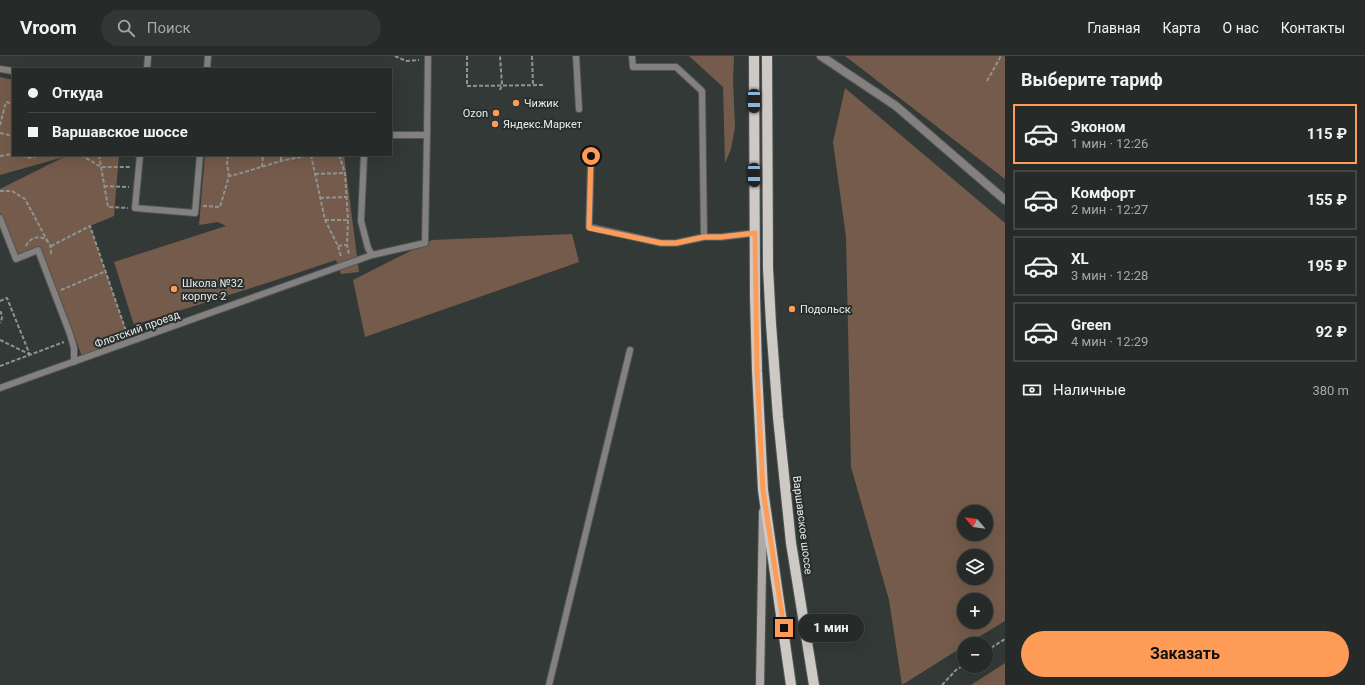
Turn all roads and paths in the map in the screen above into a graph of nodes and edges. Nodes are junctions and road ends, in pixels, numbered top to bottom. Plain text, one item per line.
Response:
1 (148, 56) edge
2 (208, 56) edge
3 (395, 56) edge
4 (467, 56) edge
5 (500, 56) edge
6 (532, 56) edge
7 (576, 56) edge
8 (632, 56) edge
9 (754, 56) edge
10 (767, 56) edge
11 (821, 56) edge
12 (1001, 56) edge
13 (428, 58) edge
14 (147, 68) edge
15 (207, 68) edge
16 (0, 69) edge
17 (12, 71) edge
18 (987, 81) dead end
19 (502, 85) junction
20 (533, 85) junction
21 (544, 85) dead end
22 (500, 90) dead end
23 (12, 104) edge
24 (579, 109) dead end
25 (0, 124) edge
26 (0, 133) edge
27 (392, 135) edge
28 (12, 136) edge
29 (427, 136) junction
30 (12, 154) edge
31 (0, 156) edge
32 (23, 156) edge
33 (37, 156) edge
34 (83, 156) edge
35 (99, 156) edge
36 (140, 156) edge
37 (200, 156) edge
38 (228, 156) edge
39 (263, 156) edge
40 (281, 156) edge
41 (306, 156) edge
42 (310, 156) edge
43 (339, 156) edge
44 (364, 156) edge
45 (591, 156) dead end
46 (292, 159) joint
47 (281, 161) junction
48 (101, 167) junction
49 (262, 167) junction
50 (138, 168) junction
51 (345, 172) junction
52 (315, 174) junction
53 (229, 176) junction
54 (104, 186) junction
55 (137, 188) junction
56 (0, 191) edge
57 (346, 197) junction
58 (320, 198) junction
59 (1005, 200) edge
60 (196, 206) junction
61 (135, 208) junction
62 (0, 218) edge
63 (325, 220) junction
64 (348, 220) junction
65 (755, 233) junction
66 (704, 237) junction
67 (48, 242) dead end
68 (347, 245) junction
69 (51, 246) dead end
70 (338, 246) junction
71 (372, 255) junction
72 (349, 258) dead end
73 (344, 259) dead end
74 (106, 271) junction
75 (58, 292) dead end
76 (0, 301) edge
77 (0, 313) edge
78 (0, 322) edge
79 (72, 339) junction
80 (0, 340) edge
81 (130, 342) junction
82 (630, 350) dead end
83 (30, 355) junction
84 (74, 362) junction
85 (0, 366) edge
86 (0, 388) edge
87 (763, 490) junction
88 (1005, 638) edge
89 (993, 646) edge
90 (957, 669) edge
91 (549, 685) edge
92 (760, 685) edge
93 (791, 685) edge
94 (814, 685) edge
95 (942, 685) edge

1 - 14 lane
2 - 15 lane
3 - 13 path
4 - 19 path
5 - 19 path
6 - 20 path
7 - 24 lane
8 - 66 lane
9 - 65 main road
10 - 94 main road, Варшавское шоссе
11 - 59 street
12 - 18 path
13 - 29 lane
16 - 17 lane
19 - 20 path
19 - 22 path
20 - 21 path
23 - 25 path
26 - 28 path
27 - 29 lane
29 - 71 lane, Флотский проезд
30 - 31 path
32 - 33 path
34 - 48 path
35 - 48 path
36 - 50 lane
37 - 60 lane
38 - 53 path
39 - 49 path
40 - 47 path
41 - 46 path
42 - 52 path
43 - 51 path
44 - 71 lane
45 - 66 lane
46 - 47 path
47 - 49 path
48 - 50 path
48 - 54 path
49 - 53 path
50 - 55 lane
51 - 52 path
51 - 57 path
52 - 58 path
53 - 60 path
54 - 55 path
54 - 61 path
55 - 61 lane
56 - 67 path
57 - 58 path
57 - 64 path
58 - 63 path
60 - 61 lane
62 - 79 lane
63 - 64 path
63 - 70 path
64 - 68 path
65 - 66 lane
65 - 87 main road
68 - 70 path
68 - 72 path
69 - 74 path
70 - 73 path
71 - 81 lane, Флотский проезд
74 - 75 path
74 - 81 path
76 - 83 path
77 - 78 path
79 - 83 path
79 - 84 lane
80 - 83 path
81 - 84 lane, Флотский проезд
82 - 91 lane
83 - 85 path
84 - 86 lane, Флотский проезд
87 - 92 main road
87 - 93 main road
88 - 89 path
90 - 95 path

